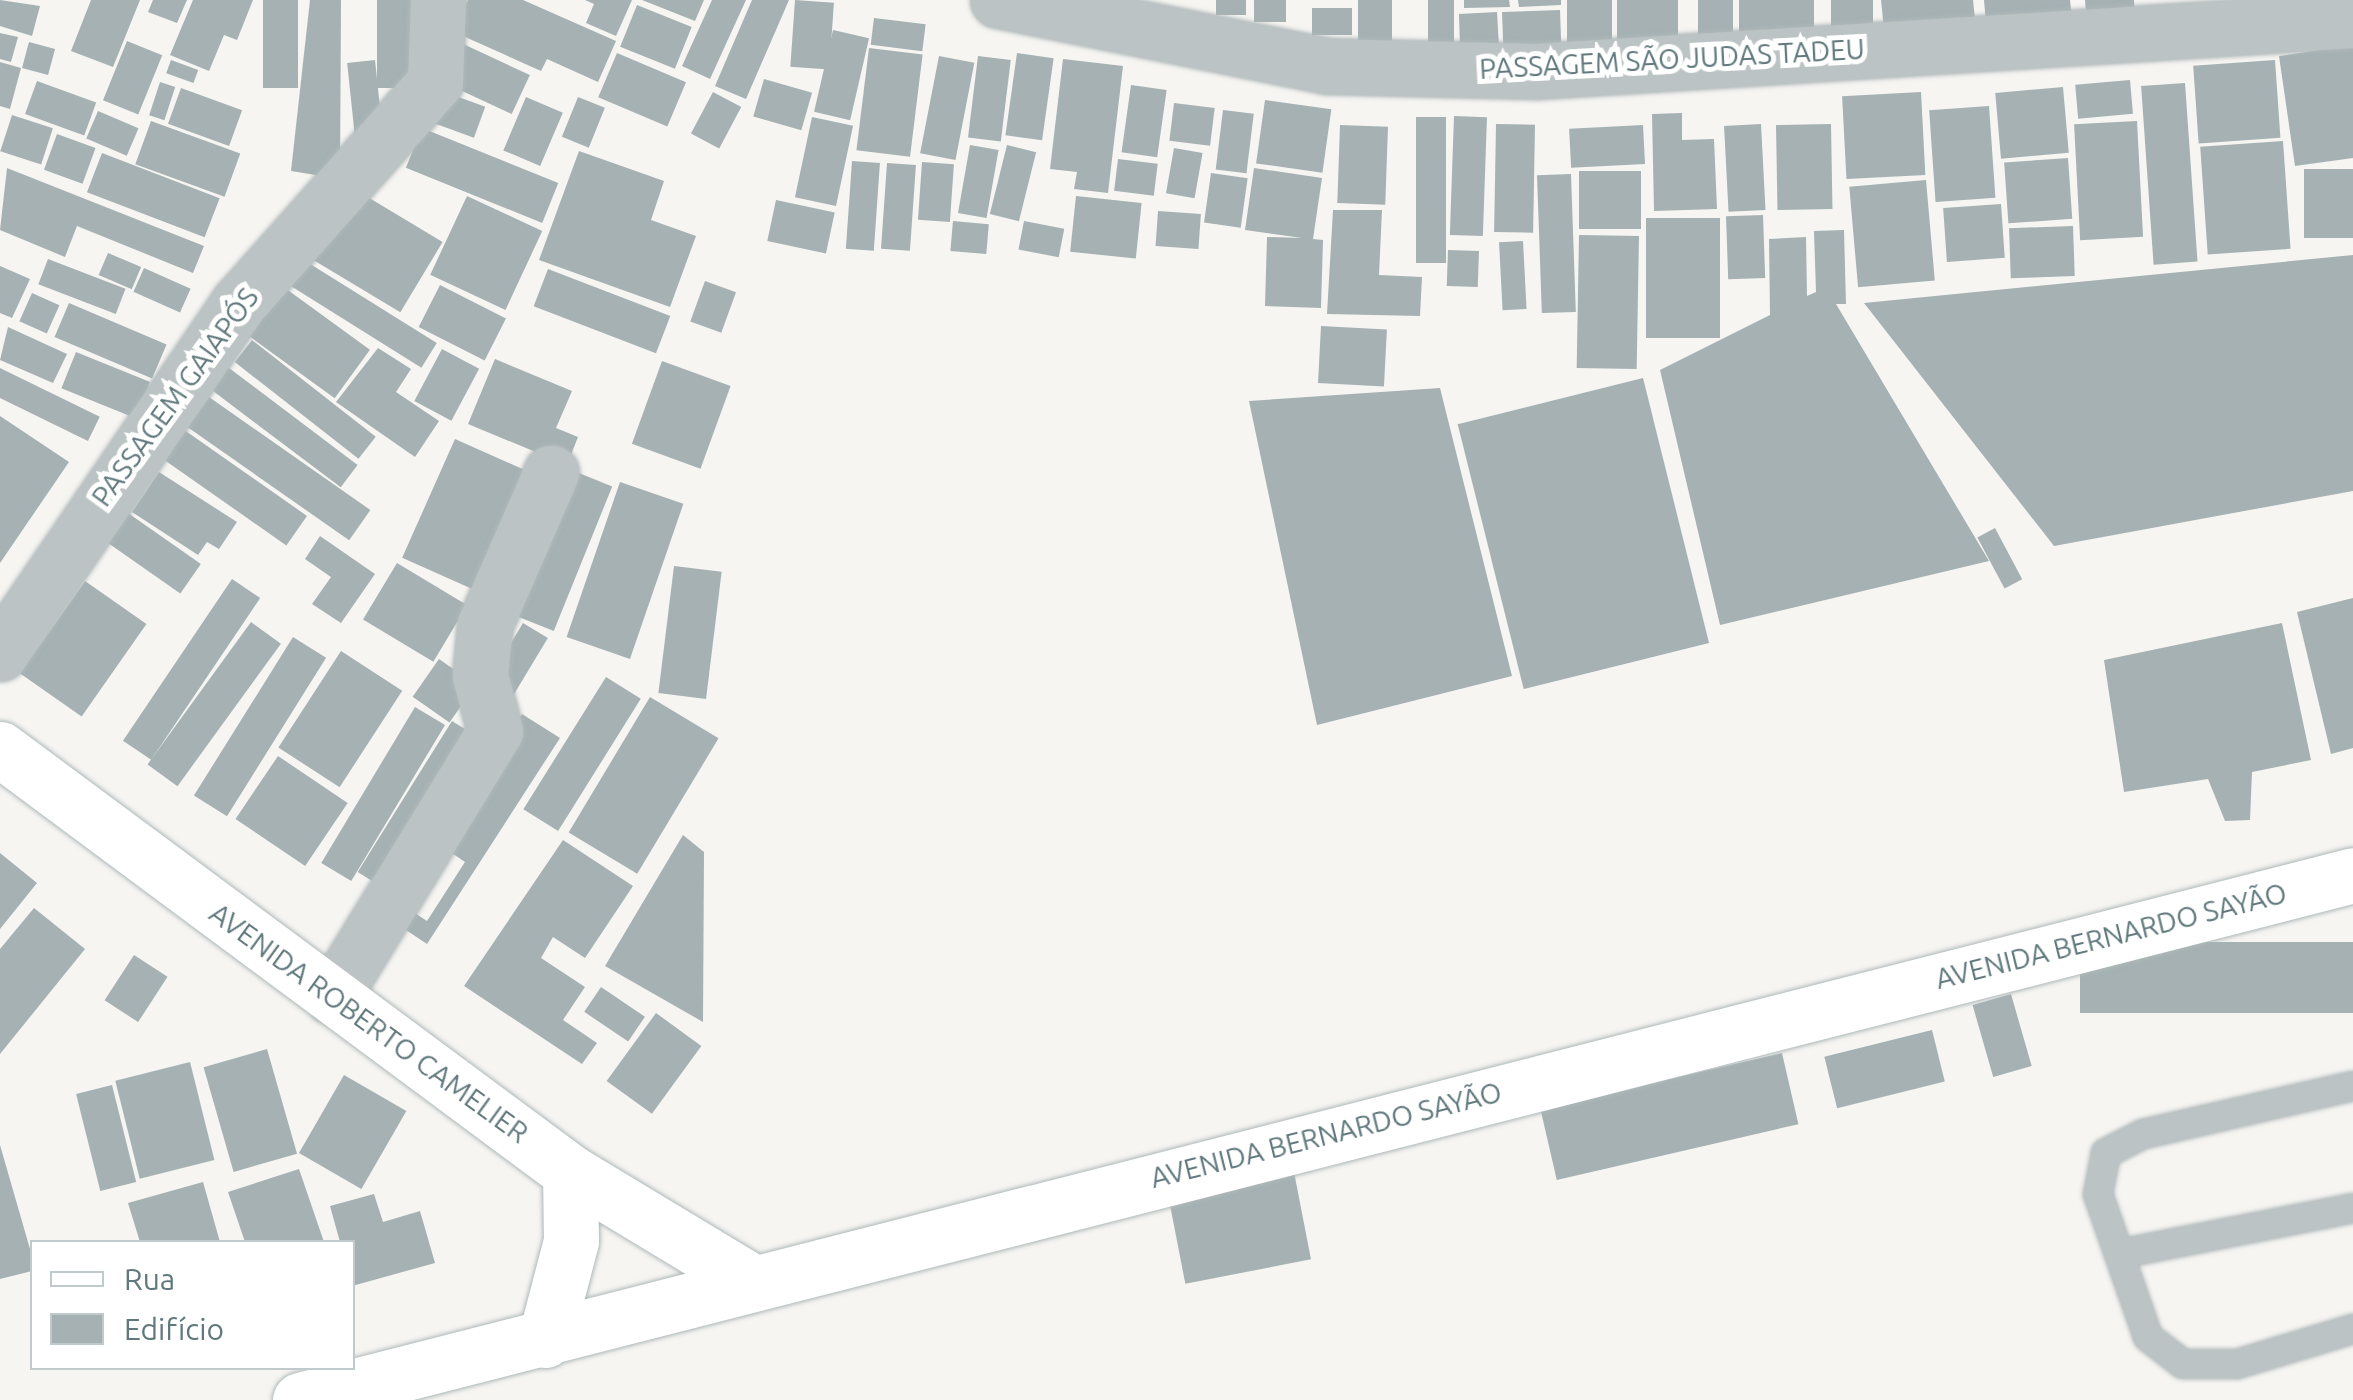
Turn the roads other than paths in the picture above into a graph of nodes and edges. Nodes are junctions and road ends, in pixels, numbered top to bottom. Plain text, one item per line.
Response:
1 (438, 0) edge
2 (998, 0) edge
3 (2353, 20) edge
4 (551, 474) dead end
5 (0, 653) edge
6 (0, 750) edge
7 (2353, 875) edge
8 (332, 997) junction
9 (2353, 1086) edge
10 (570, 1172) junction
11 (2353, 1208) edge
12 (2119, 1254) junction
13 (749, 1280) junction
14 (2353, 1330) edge
15 (545, 1340) junction
16 (300, 1400) edge

1 - 5 street, PASSAGEM GAIAPÓS
2 - 3 street, PASSAGEM SÃO JUDAS TADEU
4 - 8 street
6 - 8 main road, AVENIDA ROBERTO CAMELIER
7 - 13 main road, AVENIDA BERNARDO SAYÃO
8 - 10 main road, AVENIDA ROBERTO CAMELIER
9 - 12 lane
10 - 13 main road, AVENIDA ROBERTO CAMELIER
10 - 15 main road
11 - 12 lane
12 - 14 lane
13 - 15 main road, AVENIDA BERNARDO SAYÃO
15 - 16 main road, AVENIDA BERNARDO SAYÃO

